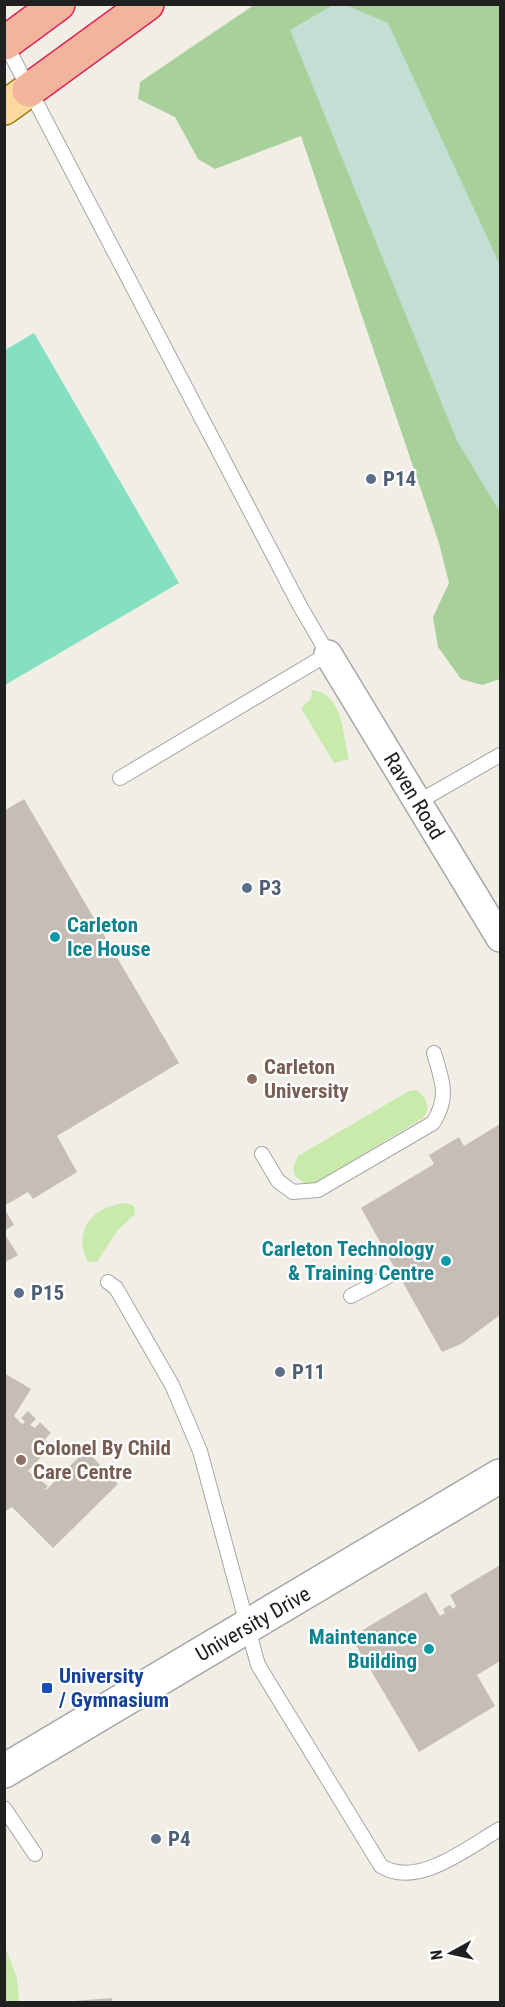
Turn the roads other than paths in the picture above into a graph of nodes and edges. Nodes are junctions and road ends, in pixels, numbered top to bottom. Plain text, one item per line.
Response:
1 (58, 4) edge
2 (147, 4) edge
3 (5, 43) edge
4 (17, 99) edge
5 (328, 654) junction
6 (501, 755) edge
7 (120, 778) dead end
8 (418, 802) junction
9 (501, 938) edge
10 (434, 1053) dead end
11 (261, 1154) dead end
12 (387, 1277) dead end
13 (108, 1282) dead end
14 (351, 1296) dead end
15 (501, 1476) edge
16 (246, 1628) junction
17 (4, 1771) edge
18 (4, 1808) edge
19 (501, 1828) edge
20 (35, 1854) dead end

1 - 3 highway
2 - 4 highway
3 - 4 lane
4 - 5 lane
5 - 7 lane
5 - 8 street, Raven Road
6 - 8 lane
8 - 9 street, Raven Road
10 - 11 lane
12 - 14 lane
13 - 16 lane
15 - 16 street, University Drive
16 - 17 street, University Drive
16 - 19 lane
18 - 20 lane

